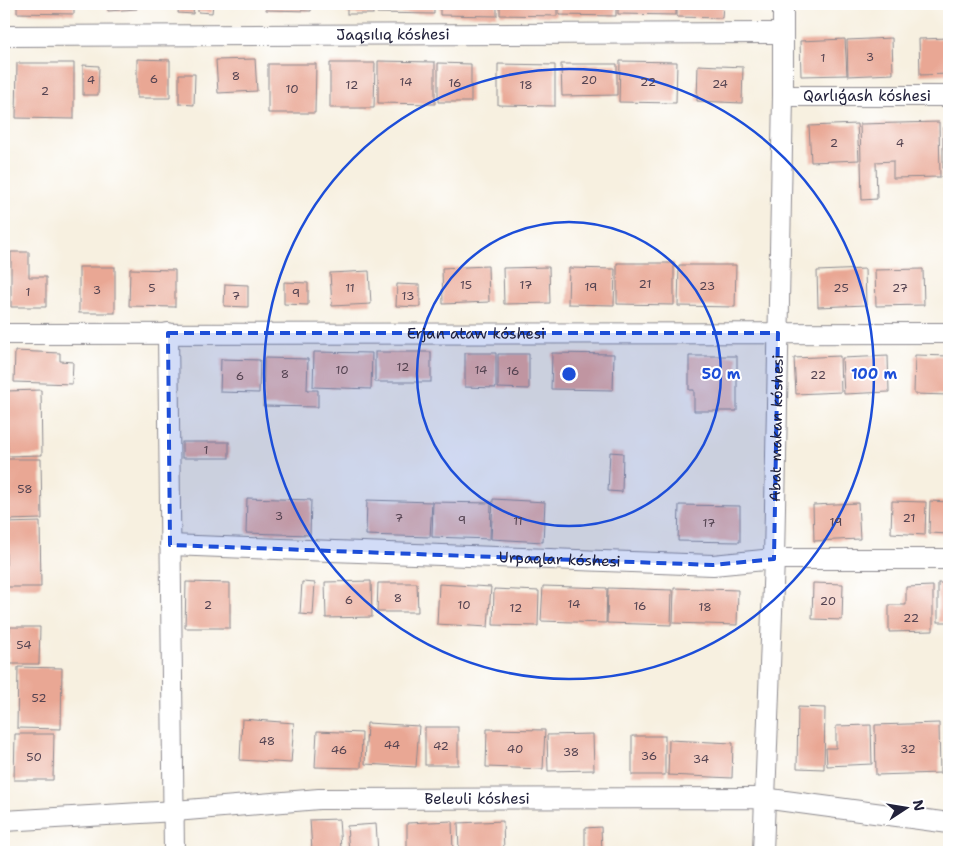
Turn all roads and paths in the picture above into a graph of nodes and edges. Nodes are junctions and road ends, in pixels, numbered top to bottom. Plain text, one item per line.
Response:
1 (783, 4) edge
2 (783, 33) junction
3 (4, 36) edge
4 (783, 96) junction
5 (949, 96) edge
6 (168, 333) junction
7 (778, 333) junction
8 (949, 333) edge
9 (4, 334) edge
10 (170, 546) junction
11 (774, 559) junction
12 (949, 559) edge
13 (763, 798) junction
14 (175, 811) junction
15 (4, 821) edge
16 (949, 823) edge
17 (174, 852) edge
18 (763, 852) edge

1 - 2 street, Abat makan kóshesi
2 - 3 street, Jaqsılıq kóshesi
2 - 4 street, Abat makan kóshesi
4 - 5 street, Qarlıǵash kóshesi
4 - 7 street, Abat makan kóshesi
6 - 7 street, Erjan ataw kóshesi
6 - 9 street, Erjan ataw kóshesi
6 - 10 street
7 - 8 street, Erjan ataw kóshesi
7 - 11 street, Abat makan kóshesi
10 - 11 street, Urpaqlar kóshesi
10 - 14 street
11 - 12 street, Urpaqlar kóshesi
11 - 13 street, Abat makan kóshesi
13 - 14 street, Beleuli kóshesi
13 - 16 street, Beleuli kóshesi
13 - 18 street, Abat makan kóshesi
14 - 15 street, Beleuli kóshesi
14 - 17 street

